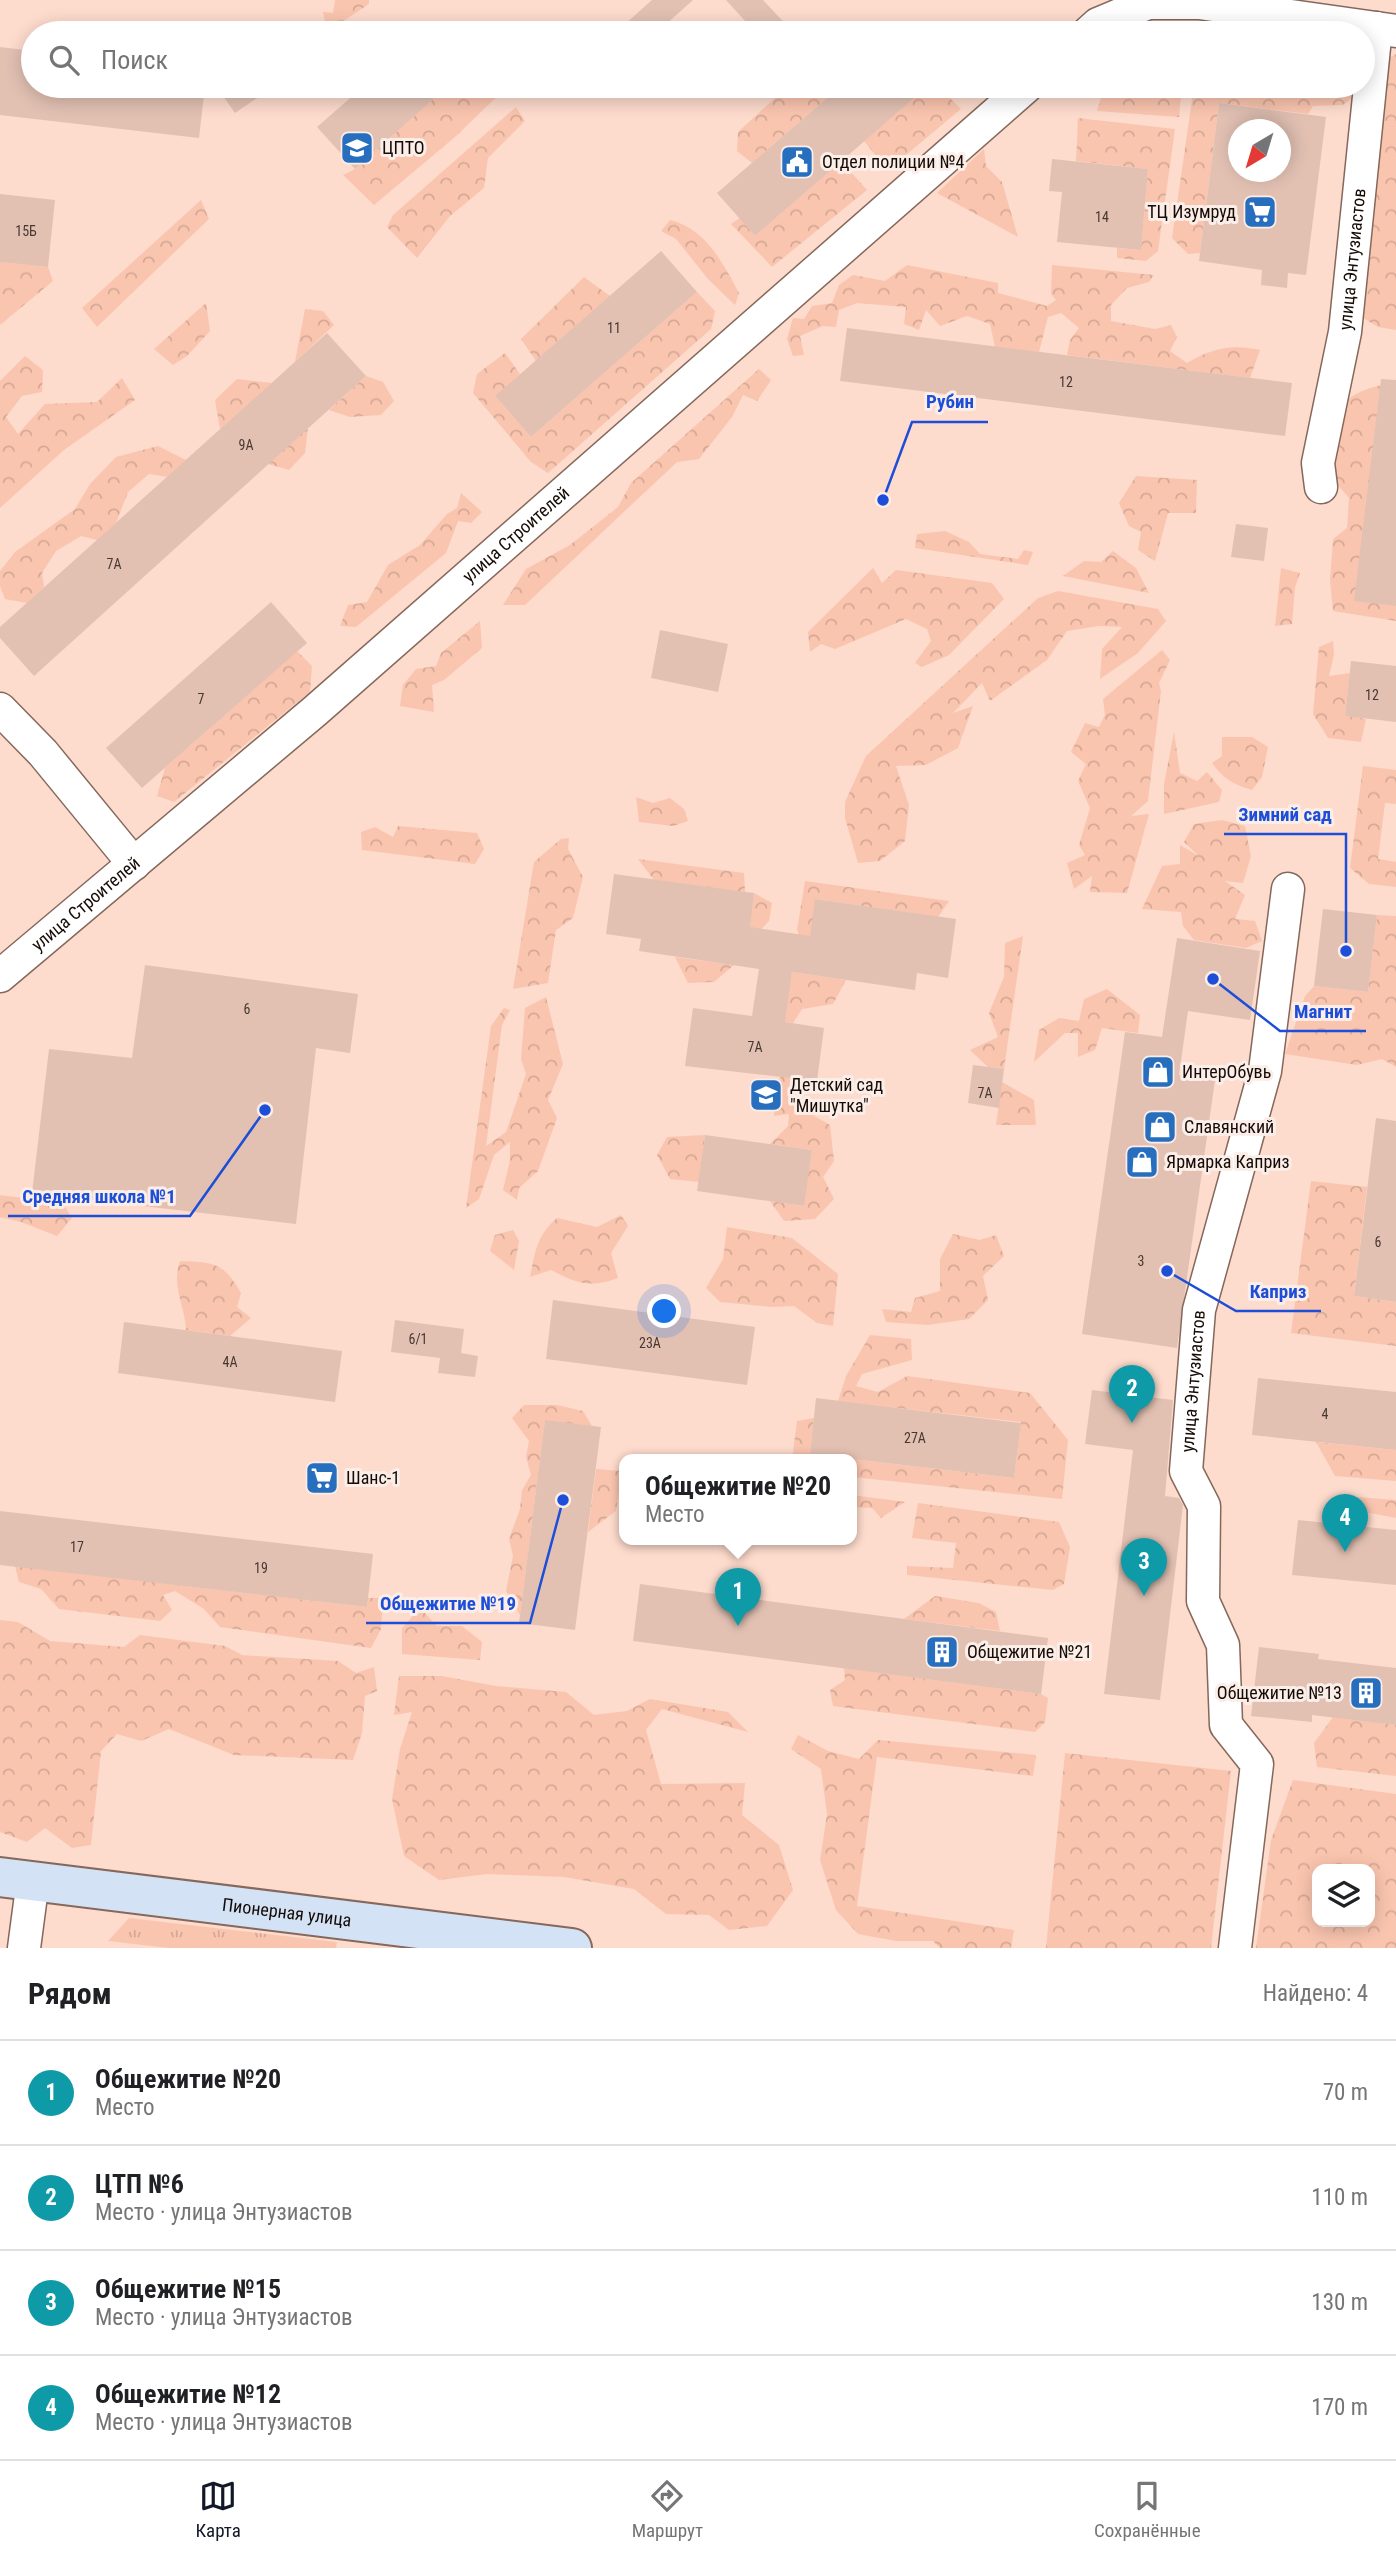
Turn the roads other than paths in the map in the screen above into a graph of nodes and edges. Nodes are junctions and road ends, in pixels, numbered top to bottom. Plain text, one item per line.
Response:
1 (1105, 21) edge
2 (1326, 21) edge
3 (1386, 30) edge
4 (1013, 98) edge
5 (1321, 487) dead end
6 (0, 709) edge
7 (134, 864) junction
8 (1288, 889) dead end
9 (0, 976) edge
10 (16, 1878) edge
11 (24, 1948) edge
12 (572, 1948) edge
13 (1235, 1948) edge

1 - 2 street
3 - 5 street, улица Энтузиастов
4 - 7 street, улица Строителей
6 - 7 street
7 - 9 street, улица Строителей
8 - 13 street, улица Энтузиастов
10 - 11 street
10 - 12 main road, Пионерная улица

